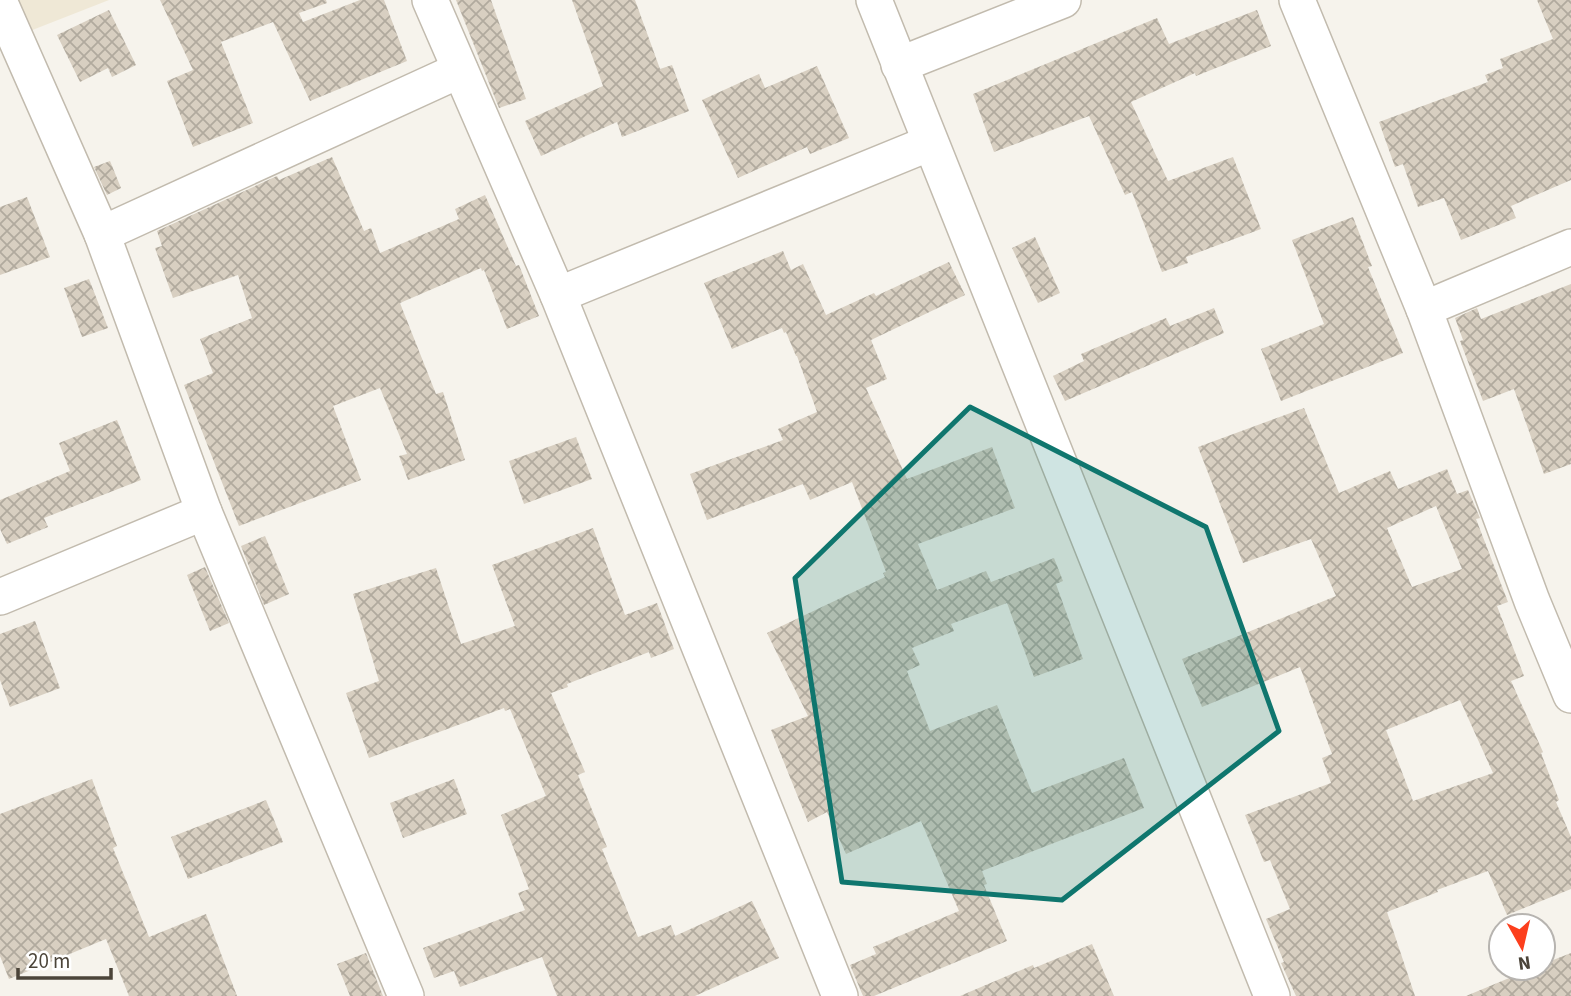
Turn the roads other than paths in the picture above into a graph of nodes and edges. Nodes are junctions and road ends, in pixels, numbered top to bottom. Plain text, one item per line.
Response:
1 (430, 0) edge
2 (874, 0) edge
3 (1063, 0) edge
4 (1297, 0) edge
5 (0, 3) edge
6 (899, 65) junction
7 (460, 70) junction
8 (930, 143) junction
9 (102, 234) junction
10 (1571, 247) edge
11 (558, 295) junction
12 (1424, 309) junction
13 (204, 512) junction
14 (0, 597) edge
15 (1571, 695) edge
16 (407, 996) edge
17 (840, 996) edge
18 (1272, 996) edge

1 - 7 street
2 - 6 street
3 - 6 street
4 - 12 street
5 - 9 street
6 - 8 street
7 - 9 street
7 - 11 street
8 - 11 street
8 - 18 street
9 - 13 street
10 - 12 street
11 - 17 street
12 - 15 street
13 - 14 street
13 - 16 street

